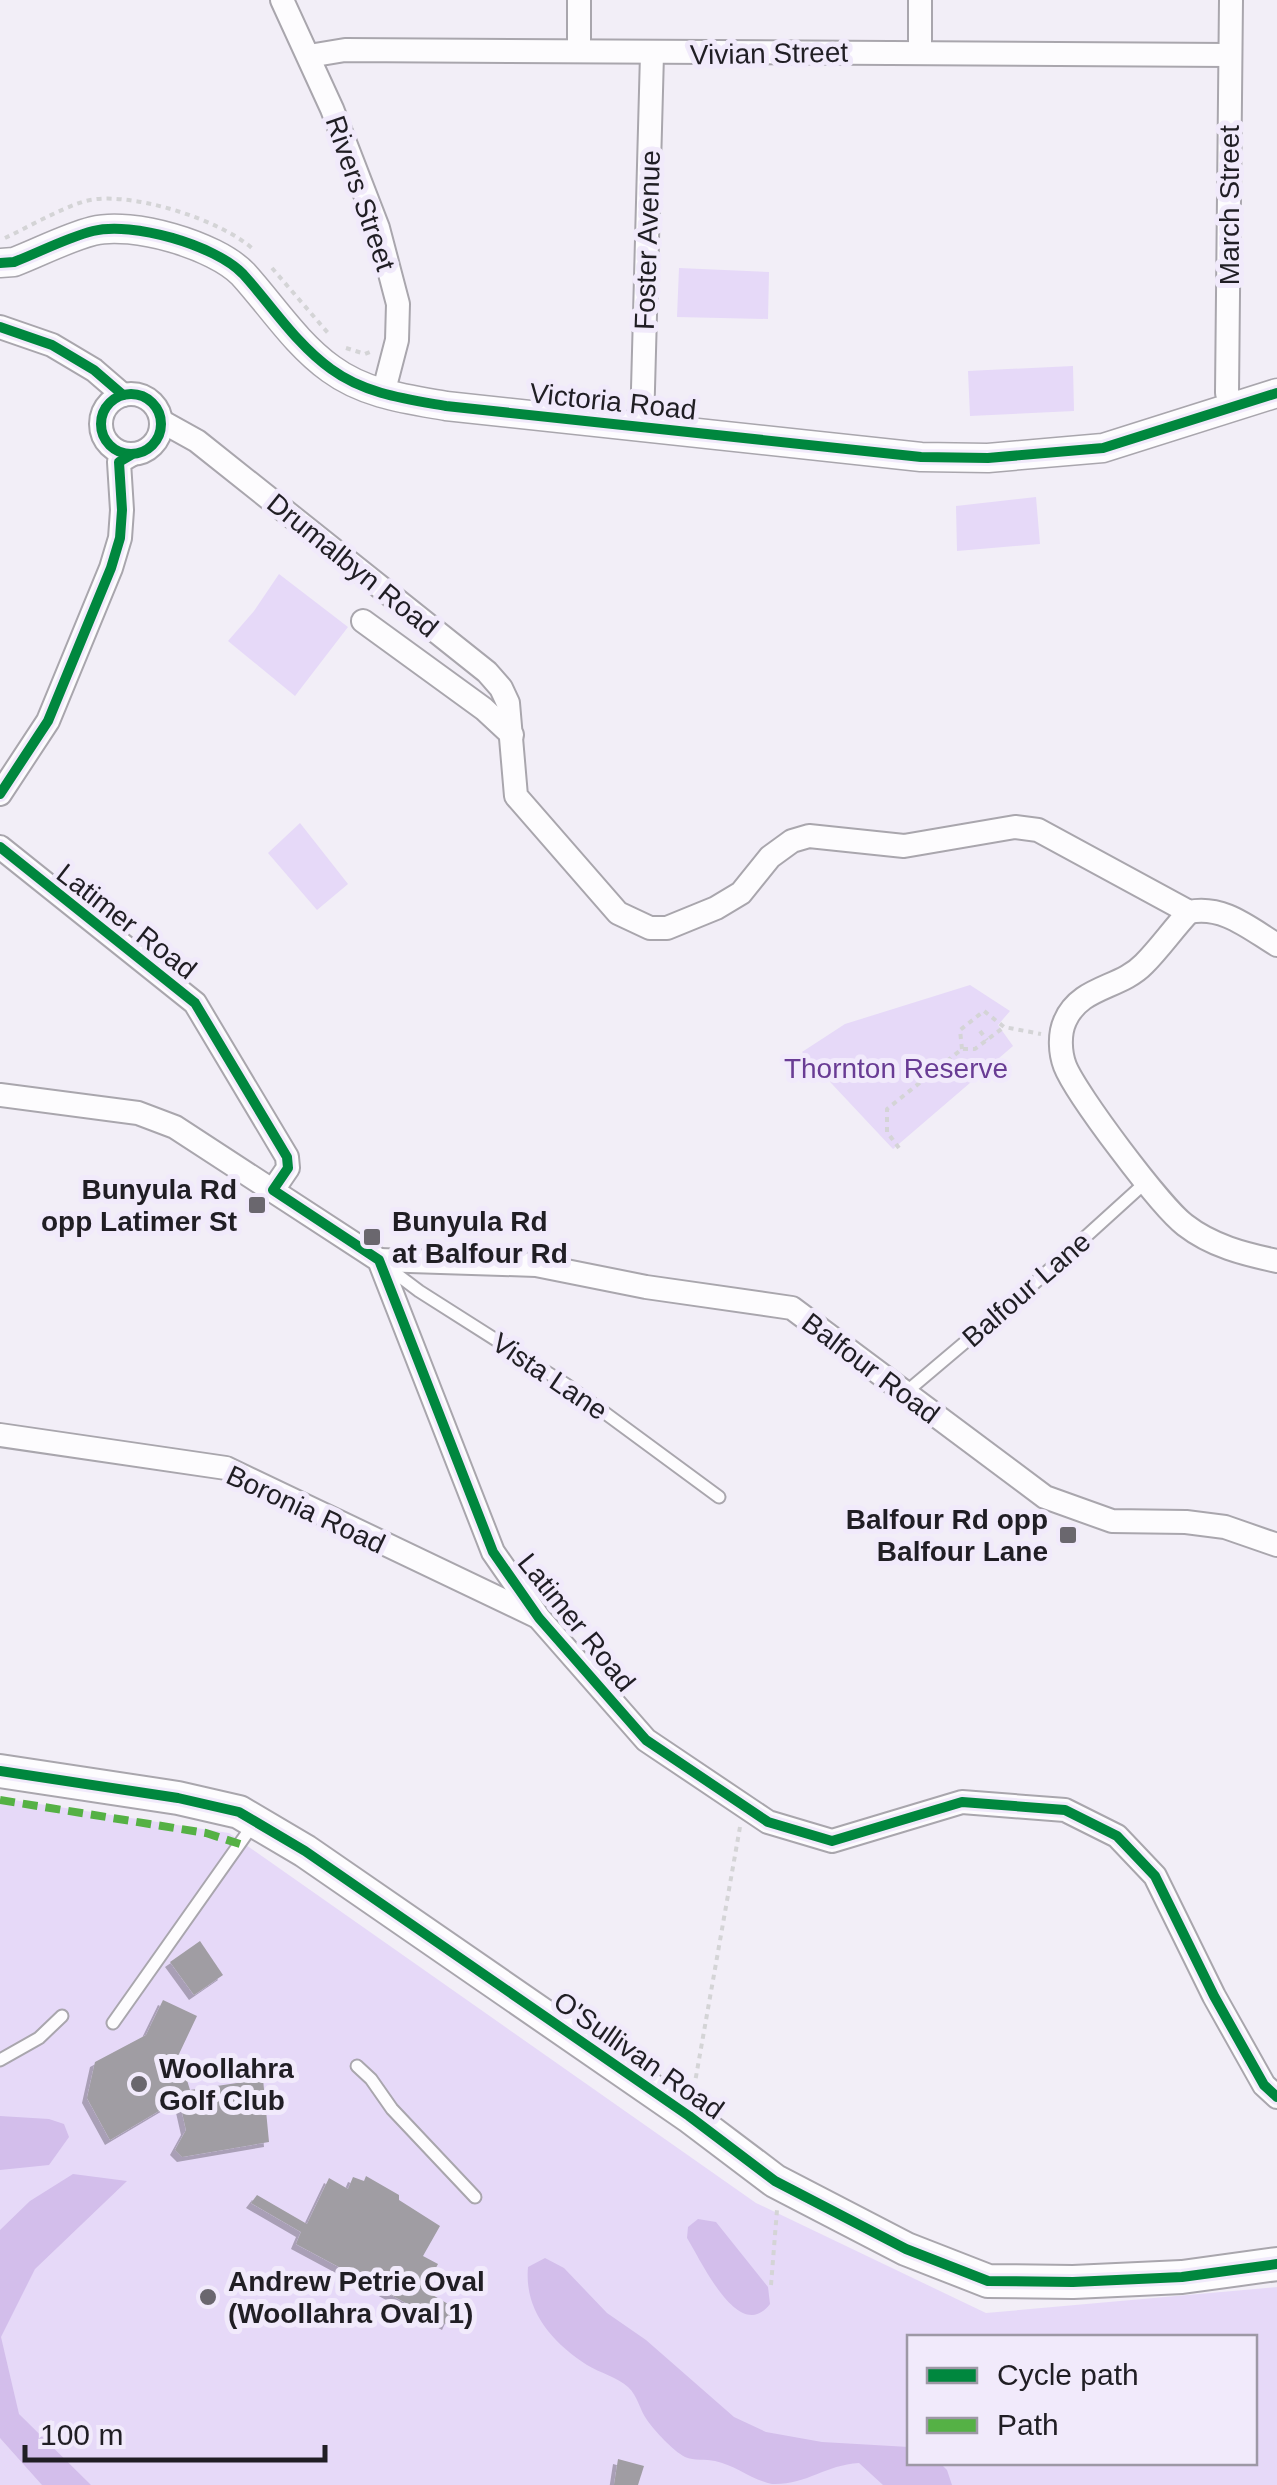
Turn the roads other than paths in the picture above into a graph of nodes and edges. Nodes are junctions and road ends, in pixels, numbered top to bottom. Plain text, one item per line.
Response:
1 (282, 0) edge
2 (580, 0) edge
3 (920, 0) edge
4 (1230, 0) edge
5 (579, 50) junction
6 (920, 51) junction
7 (652, 54) junction
8 (1230, 55) junction
9 (309, 56) junction
10 (0, 263) edge
11 (0, 328) edge
12 (1277, 393) edge
13 (383, 394) junction
14 (123, 395) junction
15 (1235, 408) junction
16 (161, 421) junction
17 (642, 426) junction
18 (131, 455) junction
19 (363, 621) dead end
20 (512, 735) junction
21 (0, 794) edge
22 (0, 847) edge
23 (1188, 912) junction
24 (1277, 945) edge
25 (0, 1095) edge
26 (1146, 1182) junction
27 (272, 1190) junction
28 (378, 1260) junction
29 (1277, 1260) edge
30 (904, 1394) junction
31 (0, 1435) edge
32 (719, 1497) dead end
33 (1277, 1545) edge
34 (540, 1618) junction
35 (0, 1771) edge
36 (255, 1822) junction
37 (62, 2016) dead end
38 (113, 2023) dead end
39 (0, 2060) edge
40 (357, 2066) dead end
41 (1277, 2097) edge
42 (475, 2197) dead end
43 (1277, 2264) edge

1 - 9 street, Rivers Street
2 - 5 street
3 - 6 street
4 - 8 street, March Street
5 - 7 street, Vivian Street
5 - 9 street, Vivian Street
6 - 7 street, Vivian Street
6 - 8 street, Vivian Street
7 - 17 street, Foster Avenue
8 - 15 street, March Street
9 - 13 street, Rivers Street
10 - 13 street, Victoria Road
11 - 14 street
12 - 15 street, Victoria Road
13 - 17 street, Victoria Road
14 - 16 street
14 - 18 street
15 - 17 street, Victoria Road
16 - 18 street
16 - 20 street, Drumalbyn Road
18 - 21 street
19 - 20 street, Drumalbyn Road
20 - 23 street, Drumalbyn Road
22 - 27 street, Latimer Road
23 - 24 street, Drumalbyn Road
23 - 26 street
25 - 27 street
26 - 29 street
26 - 30 lane, Balfour Lane
27 - 28 street
28 - 30 street, Balfour Road
28 - 32 lane, Vista Lane
28 - 34 street, Latimer Road
30 - 33 street, Balfour Road
31 - 34 street, Boronia Road
34 - 41 street, Latimer Road
35 - 36 main road, O'Sullivan Road
36 - 38 lane
36 - 43 main road, O'Sullivan Road
37 - 39 lane
40 - 42 lane

